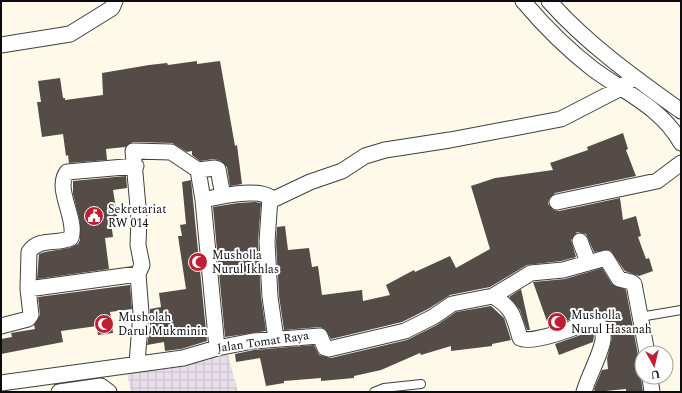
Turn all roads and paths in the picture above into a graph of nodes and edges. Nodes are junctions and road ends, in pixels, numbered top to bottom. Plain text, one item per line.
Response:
1 (115, 1) edge
2 (523, 1) edge
3 (549, 1) edge
4 (1, 46) edge
5 (634, 77) junction
6 (621, 88) junction
7 (681, 111) edge
8 (681, 143) edge
9 (681, 162) edge
10 (136, 166) junction
11 (198, 170) junction
12 (223, 196) junction
13 (204, 200) junction
14 (270, 201) junction
15 (557, 202) dead end
16 (580, 242) dead end
17 (588, 262) junction
18 (138, 274) junction
19 (28, 289) junction
20 (493, 296) junction
21 (681, 310) edge
22 (640, 317) junction
23 (1, 326) edge
24 (276, 339) junction
25 (645, 345) edge
26 (217, 348) junction
27 (137, 363) junction
28 (1, 383) edge
29 (421, 384) dead end
30 (59, 392) edge
31 (109, 392) edge
32 (374, 392) edge
33 (584, 392) edge

1 - 4 street
2 - 6 street
3 - 5 street
5 - 6 street
5 - 7 street
6 - 8 street
6 - 14 street
9 - 15 street
10 - 11 street
10 - 18 street
10 - 19 street
11 - 12 street
11 - 13 street
12 - 13 street
12 - 14 street
13 - 26 street
14 - 24 street
16 - 17 street
17 - 20 street
17 - 22 street
18 - 19 street
18 - 27 street
19 - 23 street
20 - 24 street, Jalan Tomat Raya
20 - 33 street
21 - 22 lane
22 - 25 street
24 - 26 street, Jalan Tomat Raya
26 - 27 street, Jalan Tomat Raya
27 - 28 street, Jalan Tomat Raya
29 - 32 lane
30 - 31 street

